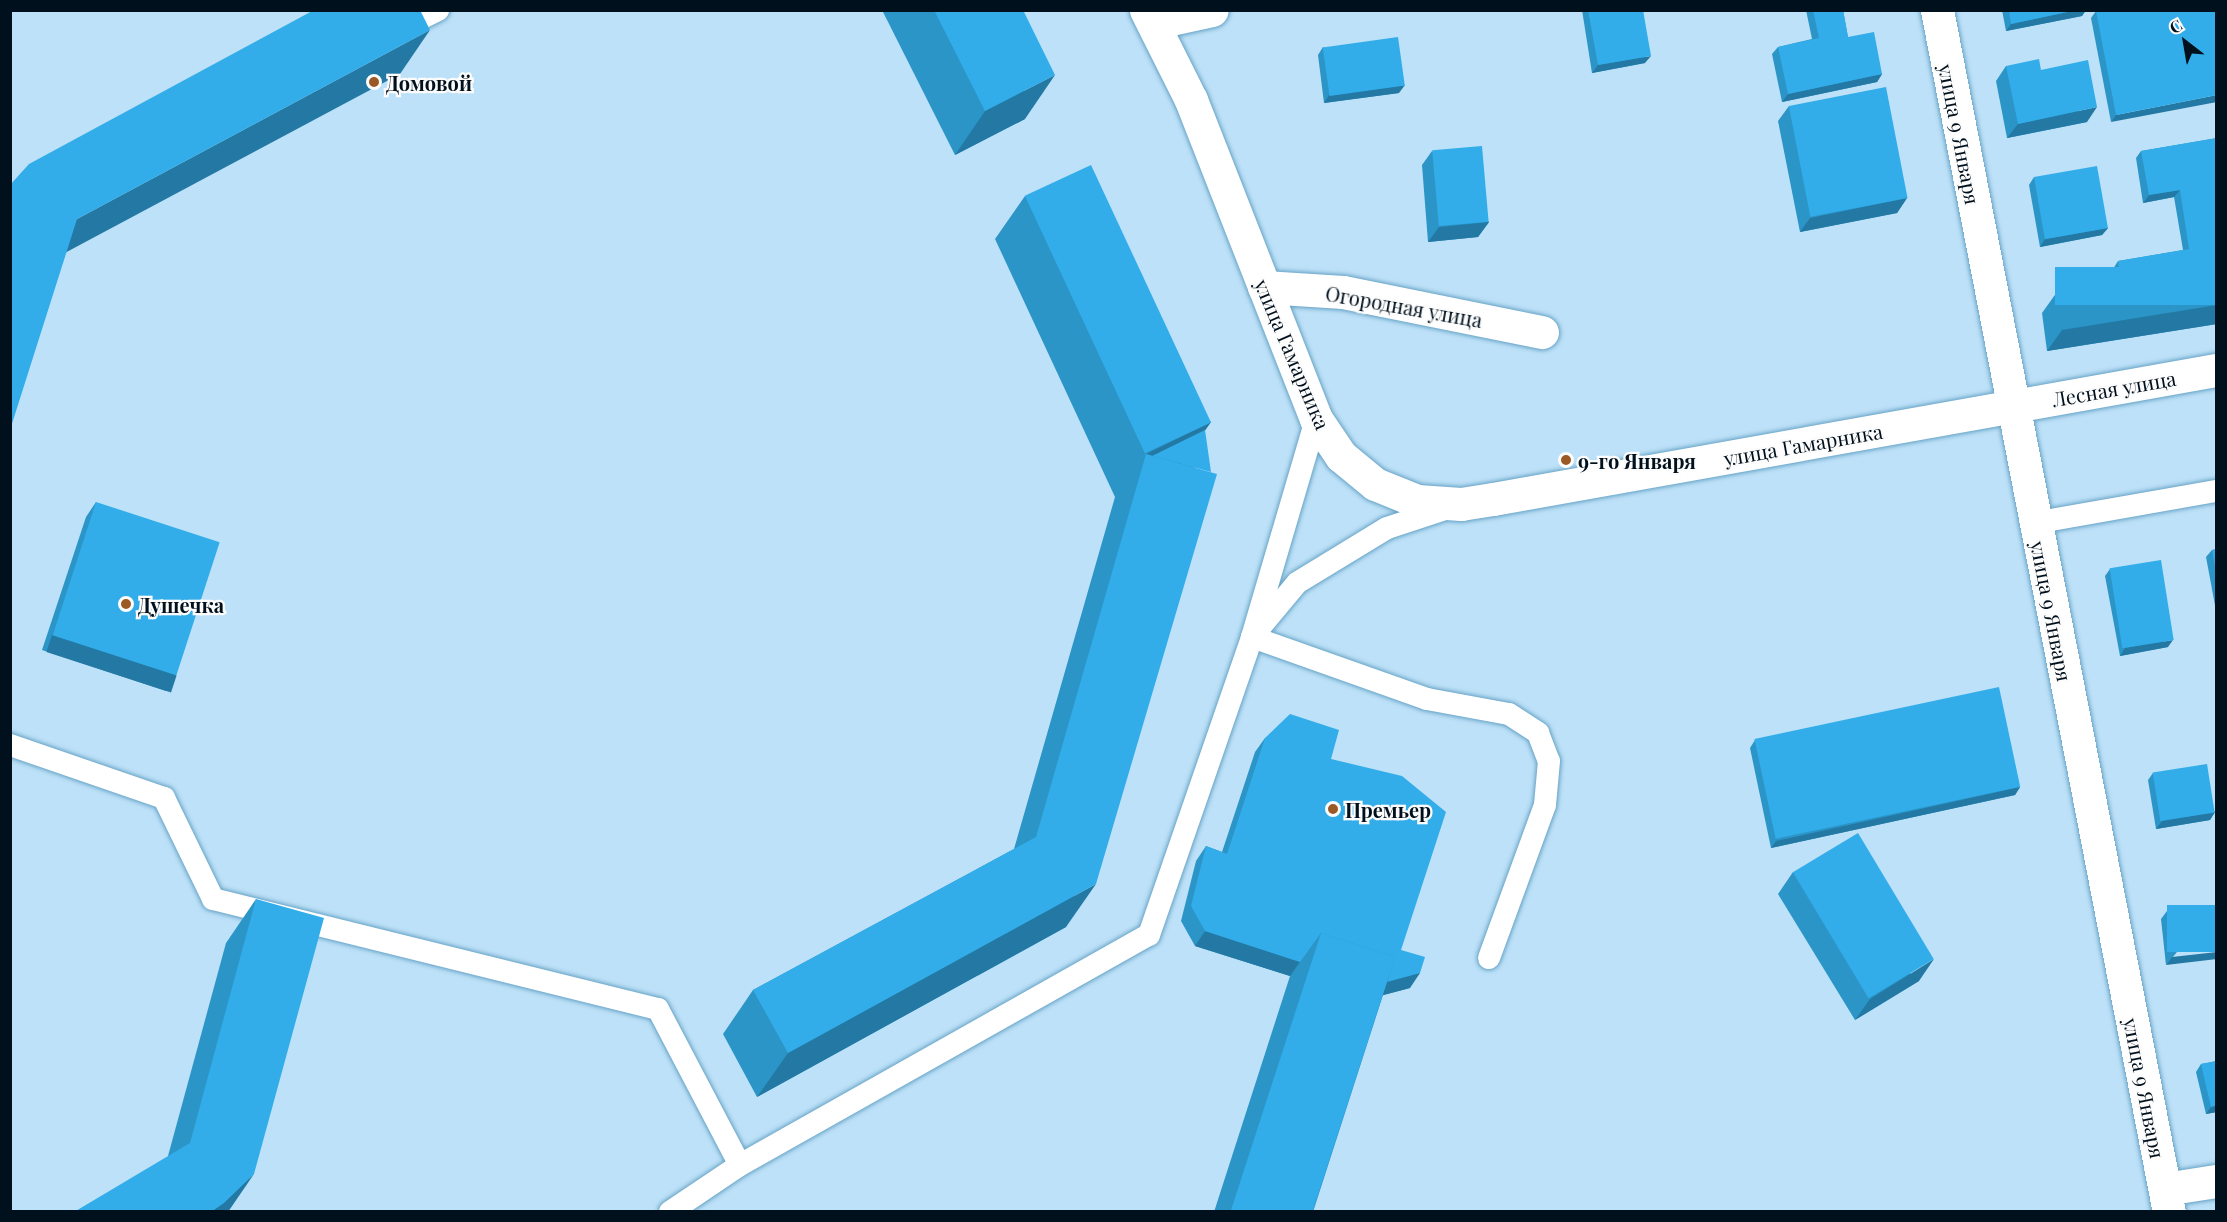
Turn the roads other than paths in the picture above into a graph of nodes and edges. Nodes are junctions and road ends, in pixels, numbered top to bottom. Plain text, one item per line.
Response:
1 (388, 10) edge
2 (438, 10) edge
3 (1212, 10) edge
4 (1937, 10) edge
5 (1149, 17) edge
6 (1264, 287) junction
7 (1542, 332) dead end
8 (2217, 370) edge
9 (2011, 406) junction
10 (1316, 419) junction
11 (2217, 490) edge
12 (1461, 504) junction
13 (2034, 523) junction
14 (1252, 637) junction
15 (10, 745) edge
16 (1489, 958) dead end
17 (740, 1165) junction
18 (2217, 1180) edge
19 (2167, 1200) edge
20 (670, 1212) edge

1 - 2 lane
3 - 5 street
4 - 9 street, улица 9 Января
5 - 6 street, улица Гамарника
6 - 7 street, Огородная улица
6 - 10 street, улица Гамарника
8 - 9 street, Лесная улица
9 - 12 street, улица Гамарника
9 - 13 street, улица 9 Января
10 - 12 street, улица Гамарника
10 - 14 lane
11 - 13 lane
12 - 14 lane
13 - 19 street, улица 9 Января
14 - 16 lane
14 - 17 lane
15 - 17 lane
17 - 20 lane
18 - 19 street

